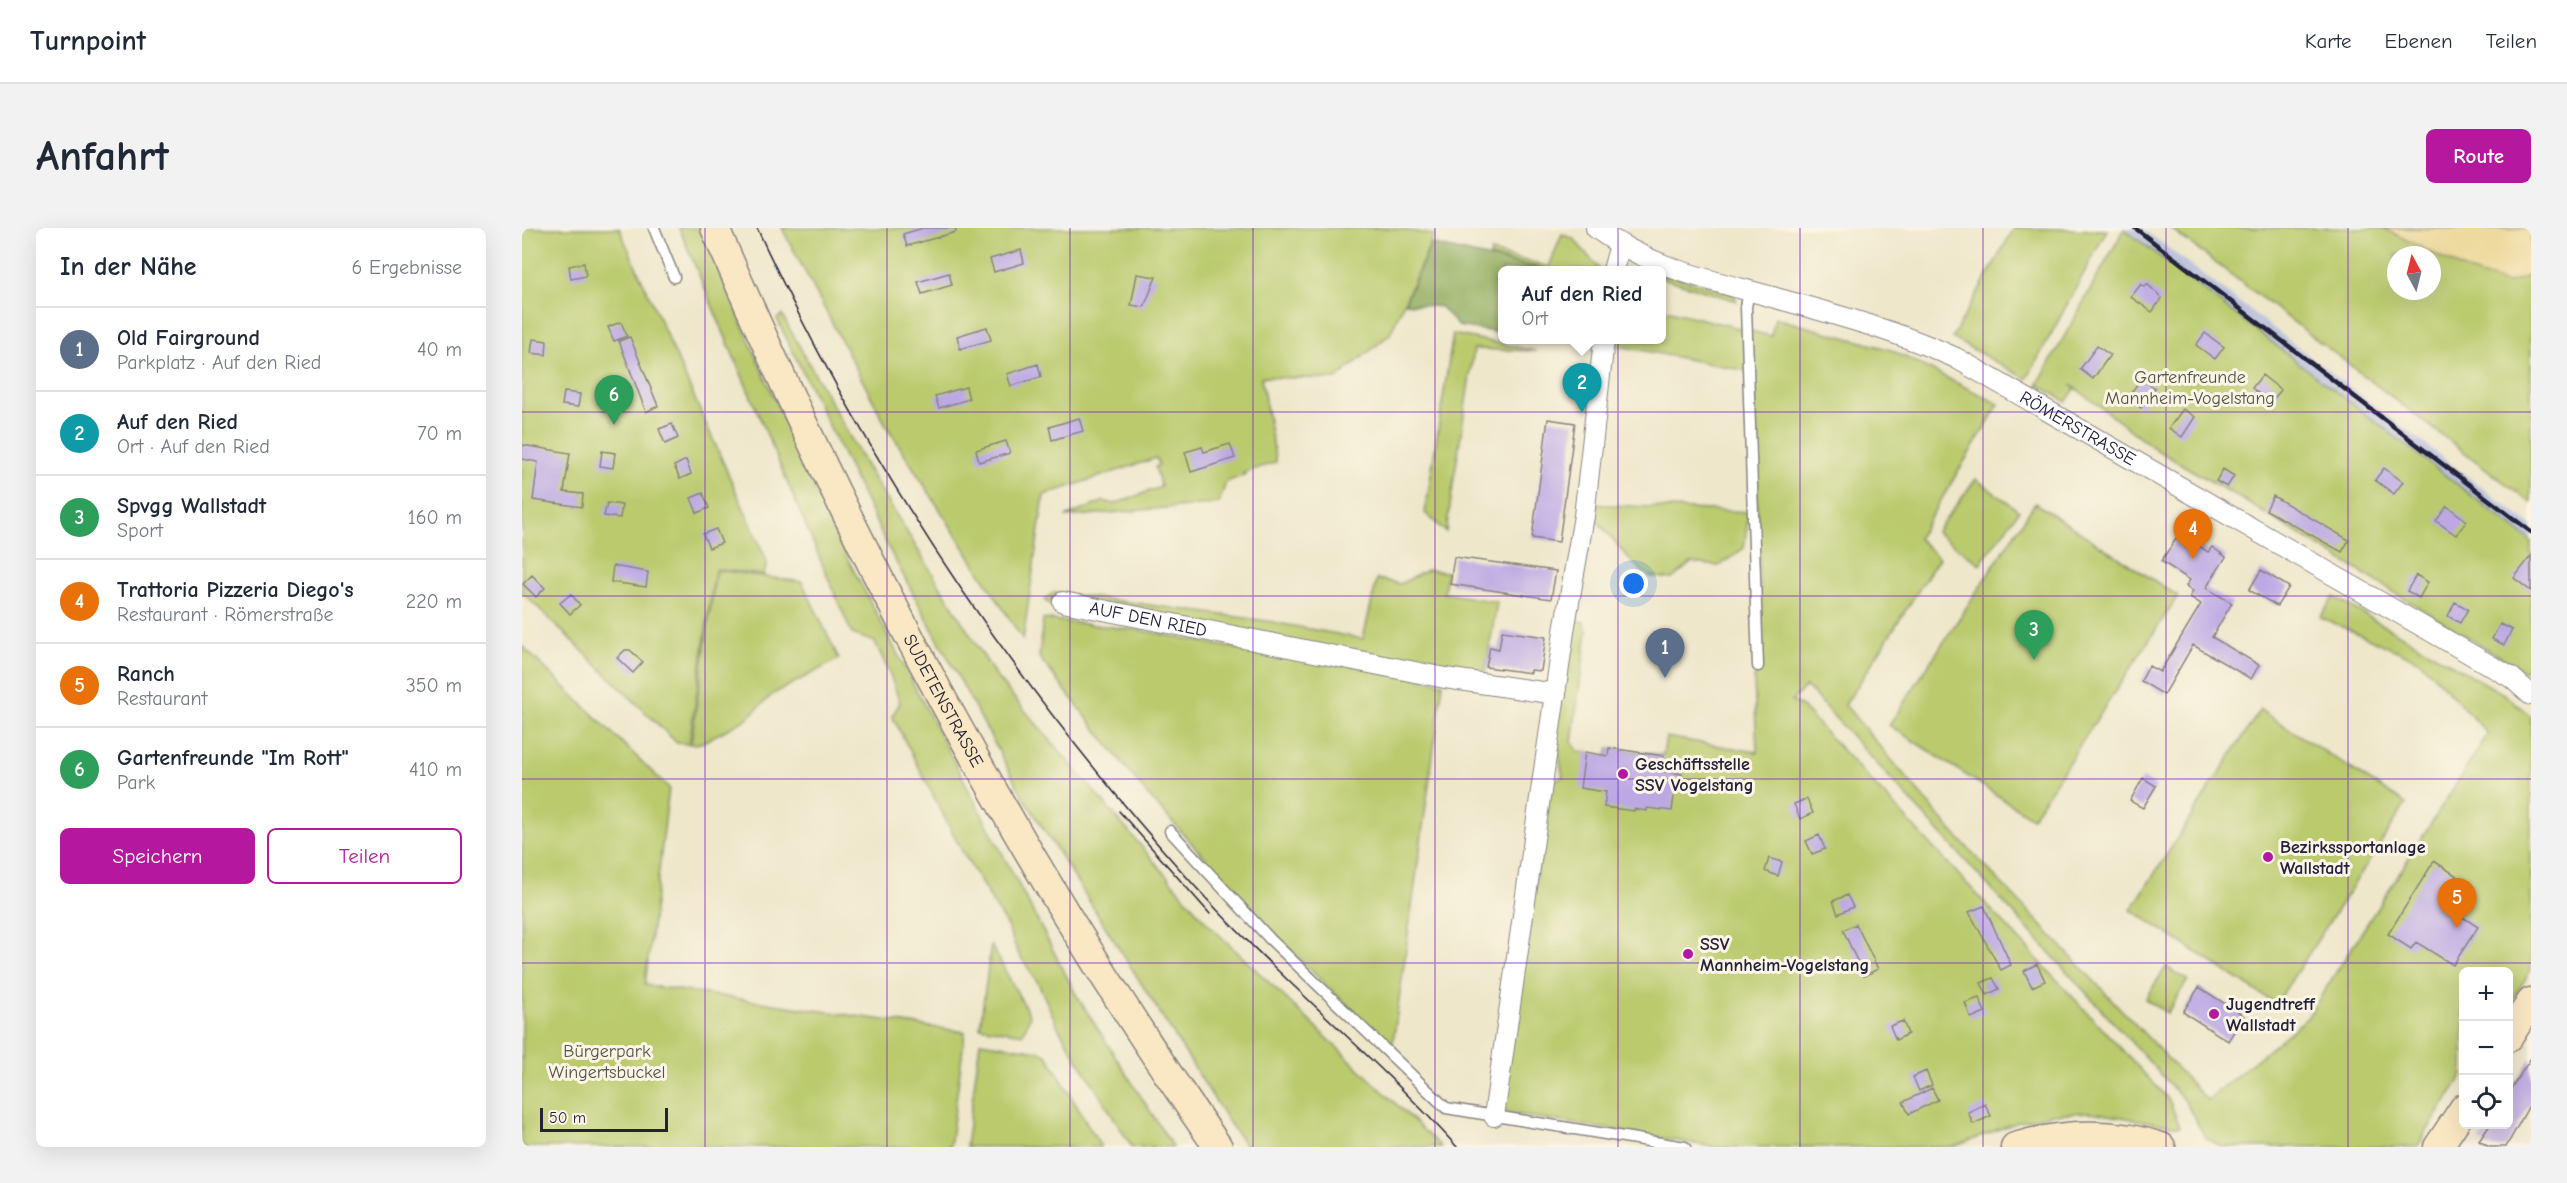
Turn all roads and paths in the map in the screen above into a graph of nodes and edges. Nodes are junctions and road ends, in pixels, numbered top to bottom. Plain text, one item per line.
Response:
1 (654, 228) edge
2 (715, 228) edge
3 (1596, 228) edge
4 (1620, 245) junction
5 (1614, 266) edge
6 (1666, 266) edge
7 (1666, 266) edge
8 (674, 277) dead end
9 (1748, 299) junction
10 (1603, 344) edge
11 (1063, 602) dead end
12 (1758, 666) dead end
13 (1556, 694) junction
14 (2531, 695) edge
15 (1170, 831) dead end
16 (2459, 1114) edge
17 (1494, 1116) junction
18 (1218, 1147) edge
19 (1685, 1147) edge
20 (2015, 1147) edge
21 (2162, 1147) edge
22 (2438, 1147) edge

1 - 8 lane
2 - 18 main road, SUDETENSTRASSE
3 - 4 street, RÖMERSTRASSE
4 - 5 street
4 - 6 street, RÖMERSTRASSE
7 - 9 street, RÖMERSTRASSE
9 - 12 lane
9 - 14 street, RÖMERSTRASSE
10 - 13 street
11 - 13 street, AUF DEN RIED
13 - 17 street
15 - 17 lane
16 - 22 main road
17 - 19 lane
20 - 21 main road

